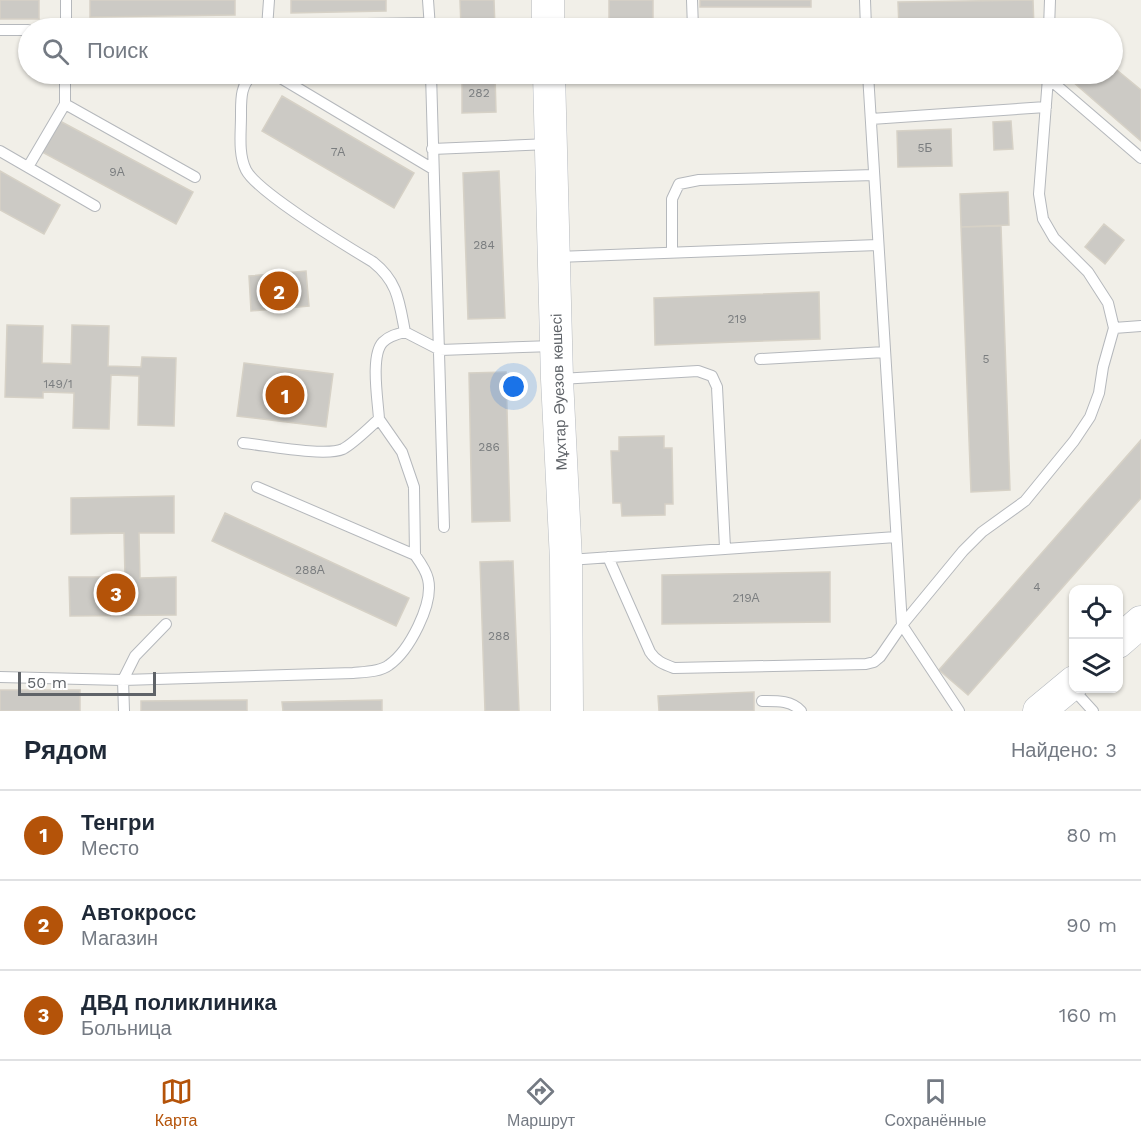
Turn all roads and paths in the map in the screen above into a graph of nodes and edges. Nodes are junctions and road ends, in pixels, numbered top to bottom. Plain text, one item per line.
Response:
1 (66, 0) edge
2 (269, 0) edge
3 (428, 0) edge
4 (548, 0) edge
5 (692, 0) edge
6 (865, 0) edge
7 (1050, 0) edge
8 (66, 18) edge
9 (268, 18) edge
10 (429, 18) edge
11 (548, 18) edge
12 (693, 18) edge
13 (866, 18) edge
14 (1049, 18) edge
15 (0, 30) edge
16 (18, 30) edge
17 (65, 84) edge
18 (246, 84) edge
19 (291, 84) edge
20 (431, 84) edge
21 (549, 84) edge
22 (869, 84) edge
23 (1047, 84) edge
24 (1057, 84) edge
25 (64, 104) junction
26 (1046, 107) junction
27 (871, 119) junction
28 (550, 144) junction
29 (432, 149) junction
30 (0, 151) edge
31 (1141, 158) edge
32 (28, 167) junction
33 (433, 169) junction
34 (874, 175) junction
35 (195, 177) dead end
36 (95, 206) dead end
37 (878, 245) junction
38 (672, 253) junction
39 (554, 257) junction
40 (1141, 326) edge
41 (1114, 328) junction
42 (405, 332) junction
43 (556, 346) junction
44 (440, 350) junction
45 (885, 352) junction
46 (760, 359) dead end
47 (557, 379) junction
48 (379, 419) junction
49 (243, 443) dead end
50 (257, 487) dead end
51 (444, 526) dead end
52 (896, 537) junction
53 (725, 548) junction
54 (415, 555) junction
55 (608, 557) junction
56 (566, 560) junction
57 (1141, 622) edge
58 (166, 624) dead end
59 (902, 625) junction
60 (1122, 639) edge
61 (0, 677) edge
62 (123, 680) junction
63 (1069, 686) edge
64 (1079, 693) edge
65 (762, 702) dead end
66 (124, 711) edge
67 (567, 711) edge
68 (801, 711) edge
69 (959, 711) edge
70 (1039, 711) edge
71 (1093, 711) edge

1 - 8 lane
2 - 9 lane
3 - 10 lane
4 - 11 street
5 - 12 lane
6 - 13 lane
7 - 14 lane
15 - 16 lane
17 - 25 lane
18 - 42 lane
19 - 33 lane
20 - 29 lane
21 - 28 street, Мұхтар Әуезов көшесі
22 - 27 lane
23 - 26 lane
24 - 31 lane
25 - 32 lane
25 - 35 lane
26 - 27 lane
26 - 41 lane
27 - 34 lane
28 - 29 lane
28 - 39 street, Мұхтар Әуезов көшесі
29 - 33 lane
30 - 32 lane
32 - 36 lane
33 - 44 lane
34 - 37 lane
34 - 38 lane
37 - 38 lane
37 - 45 lane
38 - 39 lane
39 - 43 street, Мұхтар Әуезов көшесі
40 - 41 lane
41 - 59 lane
42 - 44 lane
42 - 48 lane
43 - 44 lane
43 - 47 street, Мұхтар Әуезов көшесі
44 - 51 lane
45 - 46 lane
45 - 52 lane
47 - 53 lane
47 - 56 street, Мұхтар Әуезов көшесі
48 - 49 lane
48 - 54 lane
50 - 54 lane
52 - 53 lane
52 - 59 lane
53 - 55 lane
54 - 62 lane
55 - 56 lane
55 - 59 lane
56 - 67 street, Мұхтар Әуезов көшесі
57 - 60 street
58 - 62 lane
59 - 69 lane
61 - 62 lane
62 - 66 lane
63 - 70 street
64 - 71 lane
65 - 68 lane

